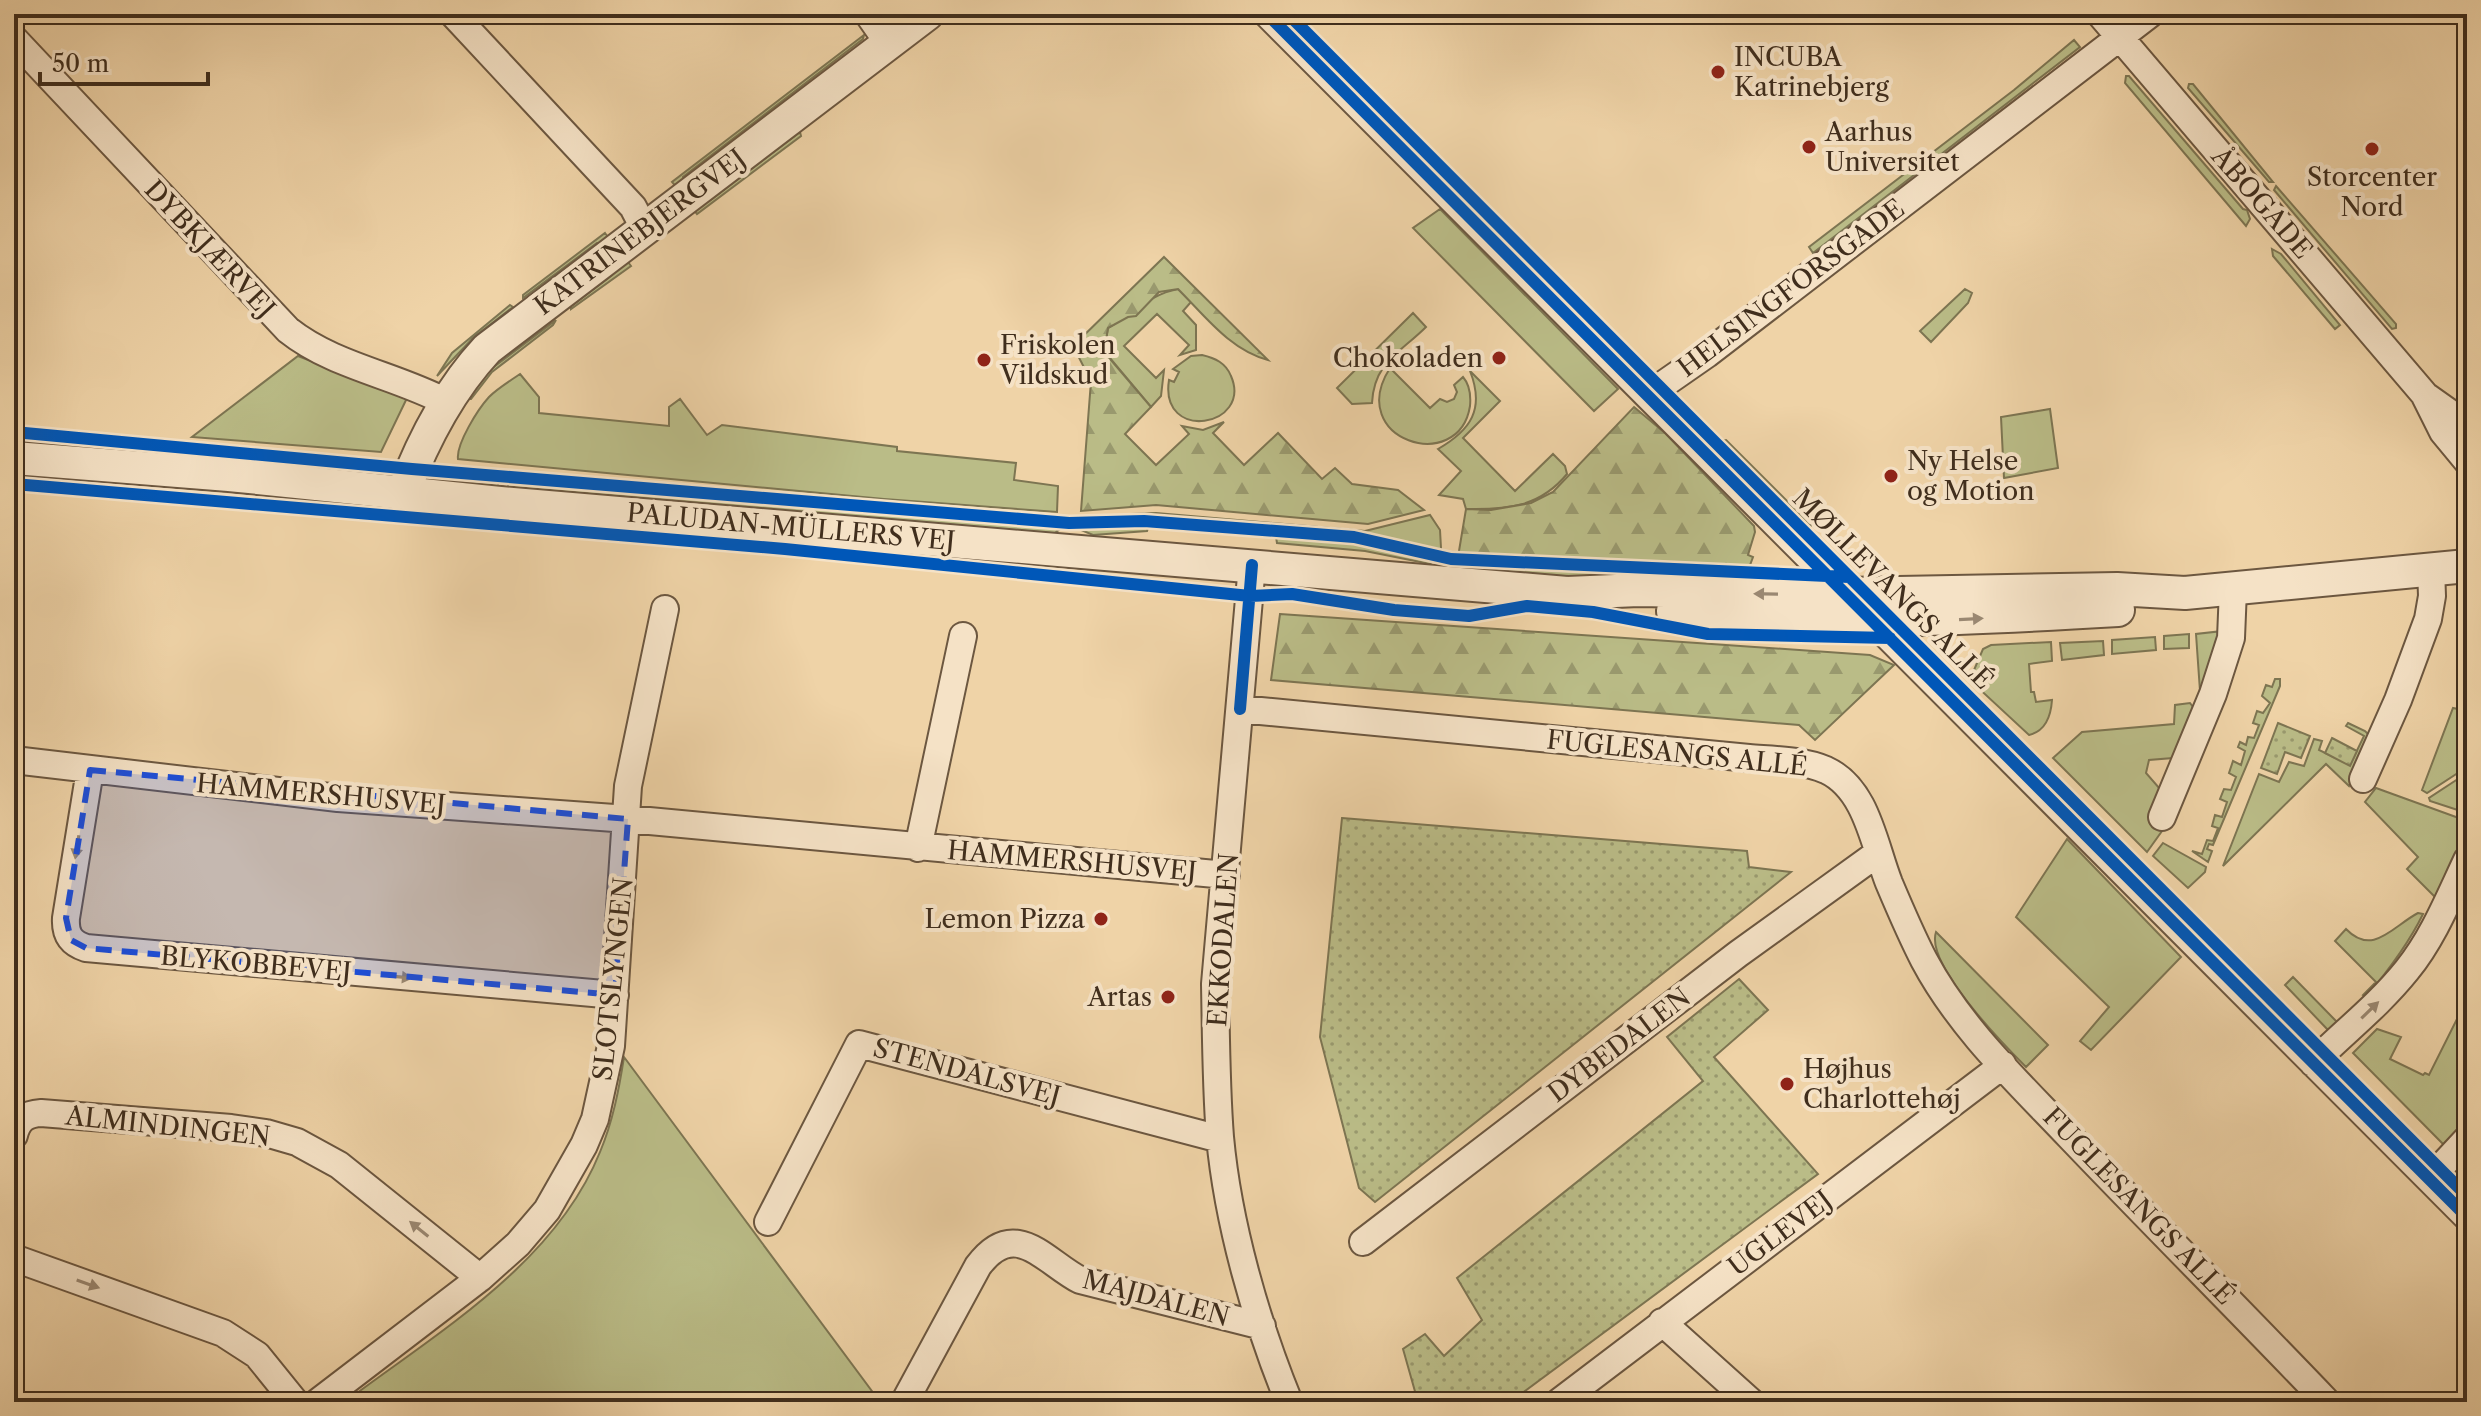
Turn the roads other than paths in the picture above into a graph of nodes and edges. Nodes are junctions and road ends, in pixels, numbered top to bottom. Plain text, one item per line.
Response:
1 (453, 14) edge
2 (927, 14) edge
3 (1267, 14) edge
4 (1288, 14) edge
5 (2100, 14) edge
6 (2150, 14) edge
7 (877, 26) edge
8 (2120, 37) junction
9 (14, 39) edge
10 (645, 230) junction
11 (1661, 386) junction
12 (2424, 394) junction
13 (446, 402) junction
14 (2467, 430) edge
15 (14, 458) edge
16 (2467, 461) edge
17 (403, 493) junction
18 (1252, 565) junction
19 (2467, 566) edge
20 (2431, 569) junction
21 (2233, 589) junction
22 (1868, 607) junction
23 (665, 609) dead end
24 (963, 636) dead end
25 (1240, 709) junction
26 (14, 760) edge
27 (90, 770) junction
28 (2363, 779) dead end
29 (2162, 817) dead end
30 (628, 819) junction
31 (918, 848) junction
32 (1878, 853) junction
33 (2467, 860) edge
34 (1226, 875) junction
35 (615, 995) junction
36 (2319, 1058) junction
37 (2003, 1065) junction
38 (14, 1135) edge
39 (1220, 1139) junction
40 (2467, 1139) edge
41 (2440, 1168) junction
42 (2467, 1196) edge
43 (2467, 1217) edge
44 (768, 1222) dead end
45 (1363, 1242) dead end
46 (14, 1258) edge
47 (480, 1278) junction
48 (1662, 1322) junction
49 (1262, 1326) junction
50 (906, 1399) dead end
51 (295, 1402) edge
52 (318, 1402) edge
53 (1289, 1402) edge
54 (1559, 1402) edge
55 (1751, 1402) edge
56 (2327, 1402) edge

1 - 10 street
2 - 7 street, KATRINEBJERGVEJ
3 - 22 street, MØLLEVANGS ALLÉ
4 - 11 street, MØLLEVANGS ALLÉ
5 - 8 street, ÅBOGADE
6 - 8 street, HELSINGFORSGADE
7 - 10 street, KATRINEBJERGVEJ
8 - 11 street, HELSINGFORSGADE
8 - 12 street, ÅBOGADE
9 - 13 street, DYBKJÆRVEJ
10 - 13 street, KATRINEBJERGVEJ
11 - 22 street, MØLLEVANGS ALLÉ
12 - 14 street, ÅBOGADE
12 - 16 street, ÅBOGADE
13 - 17 street, KATRINEBJERGVEJ
15 - 17 street, PALUDAN-MÜLLERS VEJ
17 - 18 street, PALUDAN-MÜLLERS VEJ
18 - 22 street, PALUDAN-MÜLLERS VEJ
18 - 25 street, EKKODALEN
19 - 20 street, PALUDAN-MÜLLERS VEJ
20 - 21 street, PALUDAN-MÜLLERS VEJ
20 - 28 street
21 - 22 street, PALUDAN-MÜLLERS VEJ
21 - 29 street
22 - 36 street, MØLLEVANGS ALLÉ
23 - 30 street
24 - 31 street, HAMMERSHUSVEJ
25 - 32 street, FUGLESANGS ALLÉ
25 - 34 street, EKKODALEN
26 - 27 street, HAMMERSHUSVEJ
27 - 30 street, HAMMERSHUSVEJ
27 -> 35 street, BLYKOBBEVEJ
30 - 31 street, HAMMERSHUSVEJ
30 - 35 street, SLOTSLYNGEN
31 - 34 street, HAMMERSHUSVEJ
32 - 37 street, FUGLESANGS ALLÉ
32 - 45 street, DYBEDALEN
36 -> 33 street
34 - 39 street, EKKODALEN
35 - 47 street, SLOTSLYNGEN
36 - 41 street, MØLLEVANGS ALLÉ
36 - 43 street, MØLLEVANGS ALLÉ
37 - 48 street, UGLEVEJ
37 - 56 street, FUGLESANGS ALLÉ
47 -> 38 street, ALMINDINGEN
39 - 44 street, STENDALSVEJ
39 - 49 street, EKKODALEN
40 - 41 street
41 - 42 street, MØLLEVANGS ALLÉ
46 -> 51 street
47 - 52 street, SLOTSLYNGEN
48 - 54 street, UGLEVEJ
48 - 55 street
49 - 50 street, MAJDALEN
49 - 53 street, EKKODALEN

